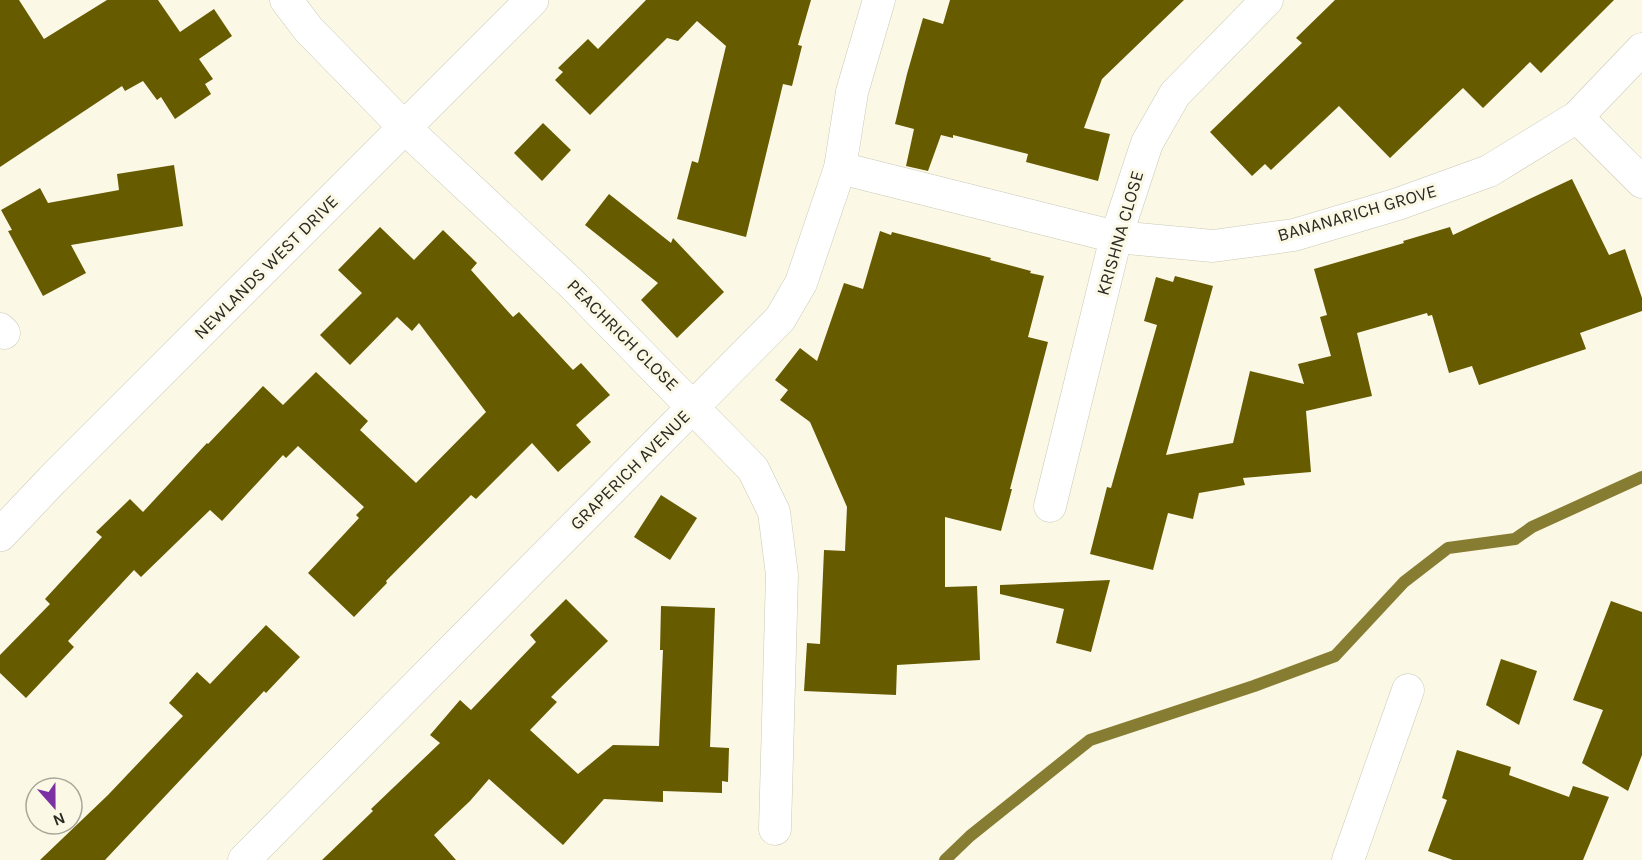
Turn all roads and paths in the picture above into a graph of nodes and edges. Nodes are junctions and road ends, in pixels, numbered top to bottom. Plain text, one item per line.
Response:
1 (286, 0) edge
2 (532, 0) edge
3 (879, 0) edge
4 (1267, 0) edge
5 (1642, 49) edge
6 (1577, 117) junction
7 (405, 128) junction
8 (840, 168) junction
9 (1642, 182) edge
10 (1116, 237) junction
11 (693, 407) junction
12 (1050, 506) dead end
13 (0, 535) edge
14 (1408, 690) dead end
15 (775, 829) dead end
16 (244, 860) edge
17 (1348, 860) edge

1 - 7 street, PEACHRICH CLOSE
2 - 7 street, NEWLANDS WEST DRIVE
3 - 8 street, GRAPERICH AVENUE
4 - 10 street, KRISHNA CLOSE
5 - 6 street, BANANARICH GROVE
6 - 9 street
6 - 10 street, BANANARICH GROVE
7 - 11 street, PEACHRICH CLOSE
7 - 13 street, NEWLANDS WEST DRIVE
8 - 10 street, BANANARICH GROVE
8 - 11 street, GRAPERICH AVENUE
10 - 12 street, KRISHNA CLOSE
11 - 15 street, PEACHRICH CLOSE
11 - 16 street, GRAPERICH AVENUE
14 - 17 street

